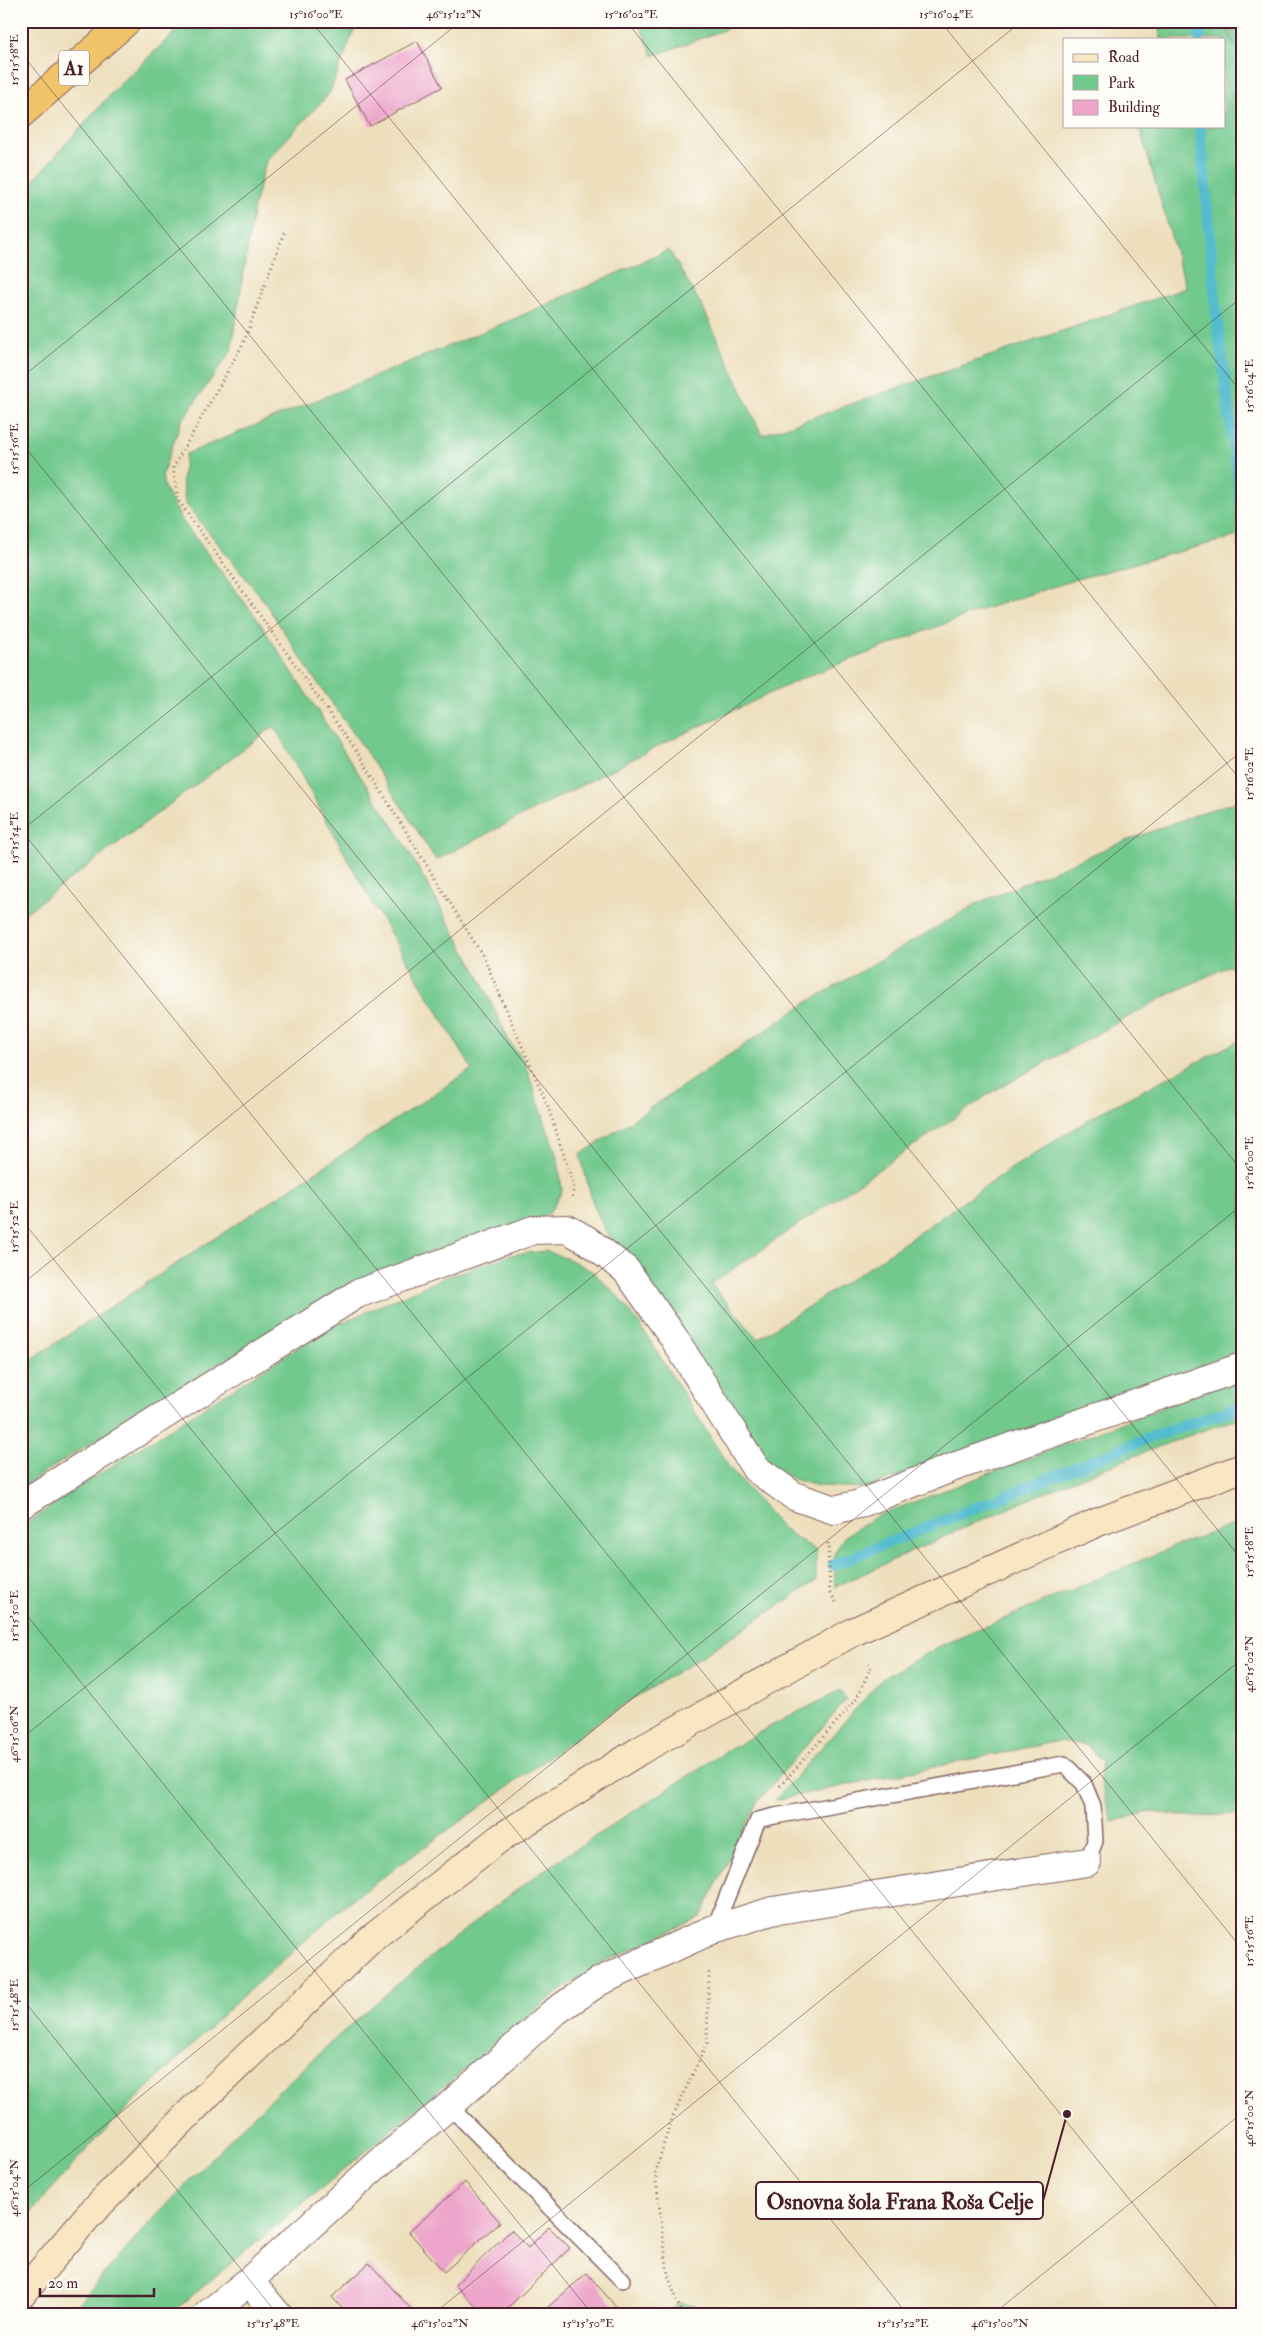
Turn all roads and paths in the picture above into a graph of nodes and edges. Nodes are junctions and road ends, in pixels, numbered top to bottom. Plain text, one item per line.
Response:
1 (127, 21) edge
2 (21, 114) edge
3 (284, 233) dead end
4 (567, 1229) junction
5 (1242, 1367) edge
6 (1242, 1468) edge
7 (21, 1505) edge
8 (834, 1510) junction
9 (853, 1632) junction
10 (871, 1667) dead end
11 (758, 1820) junction
12 (1087, 1862) joint
13 (714, 1929) junction
14 (449, 2106) junction
15 (622, 2280) dead end
16 (249, 2281) junction
17 (21, 2296) edge
18 (207, 2315) edge
19 (278, 2315) edge
20 (682, 2315) edge

1 - 2 highway, A1
3 - 4 path
4 - 7 street
4 - 8 street
5 - 8 street
6 - 9 street
8 - 9 path
9 - 17 street
10 - 11 path
11 - 12 lane
11 - 13 lane
12 - 13 street
13 - 14 street
13 - 20 path
14 - 15 lane
14 - 16 street
16 - 18 street
16 - 19 street

